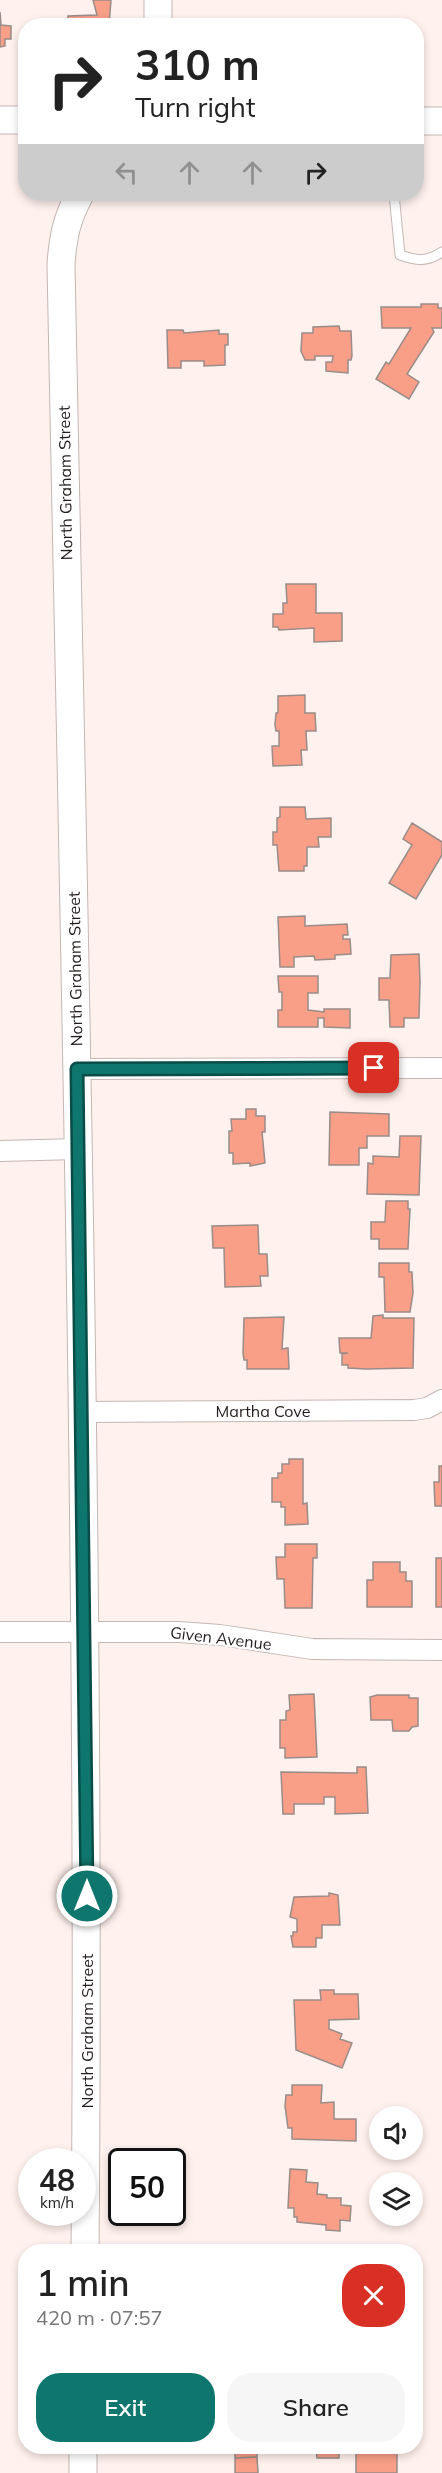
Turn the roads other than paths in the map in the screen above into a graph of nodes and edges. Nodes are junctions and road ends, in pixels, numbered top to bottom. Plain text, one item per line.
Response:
1 (158, 0) edge
2 (158, 18) edge
3 (0, 120) edge
4 (18, 120) edge
5 (424, 121) edge
6 (442, 121) edge
7 (76, 201) edge
8 (395, 201) edge
9 (442, 252) edge
10 (442, 1068) edge
11 (77, 1069) junction
12 (78, 1149) junction
13 (0, 1151) edge
14 (442, 1400) edge
15 (82, 1412) junction
16 (85, 1631) junction
17 (0, 1632) edge
18 (442, 1650) edge
19 (85, 2244) edge
20 (84, 2454) edge
21 (83, 2473) edge

1 - 2 main road
3 - 4 main road
5 - 6 main road
7 - 11 main road, North Graham Street
8 - 9 lane
10 - 11 street
11 - 12 main road, North Graham Street
12 - 13 street
12 - 15 main road, North Graham Street
14 - 15 street, Martha Cove
15 - 16 main road, North Graham Street
16 - 17 street, Given Avenue
16 - 18 street, Given Avenue
16 - 19 main road, North Graham Street
20 - 21 main road

